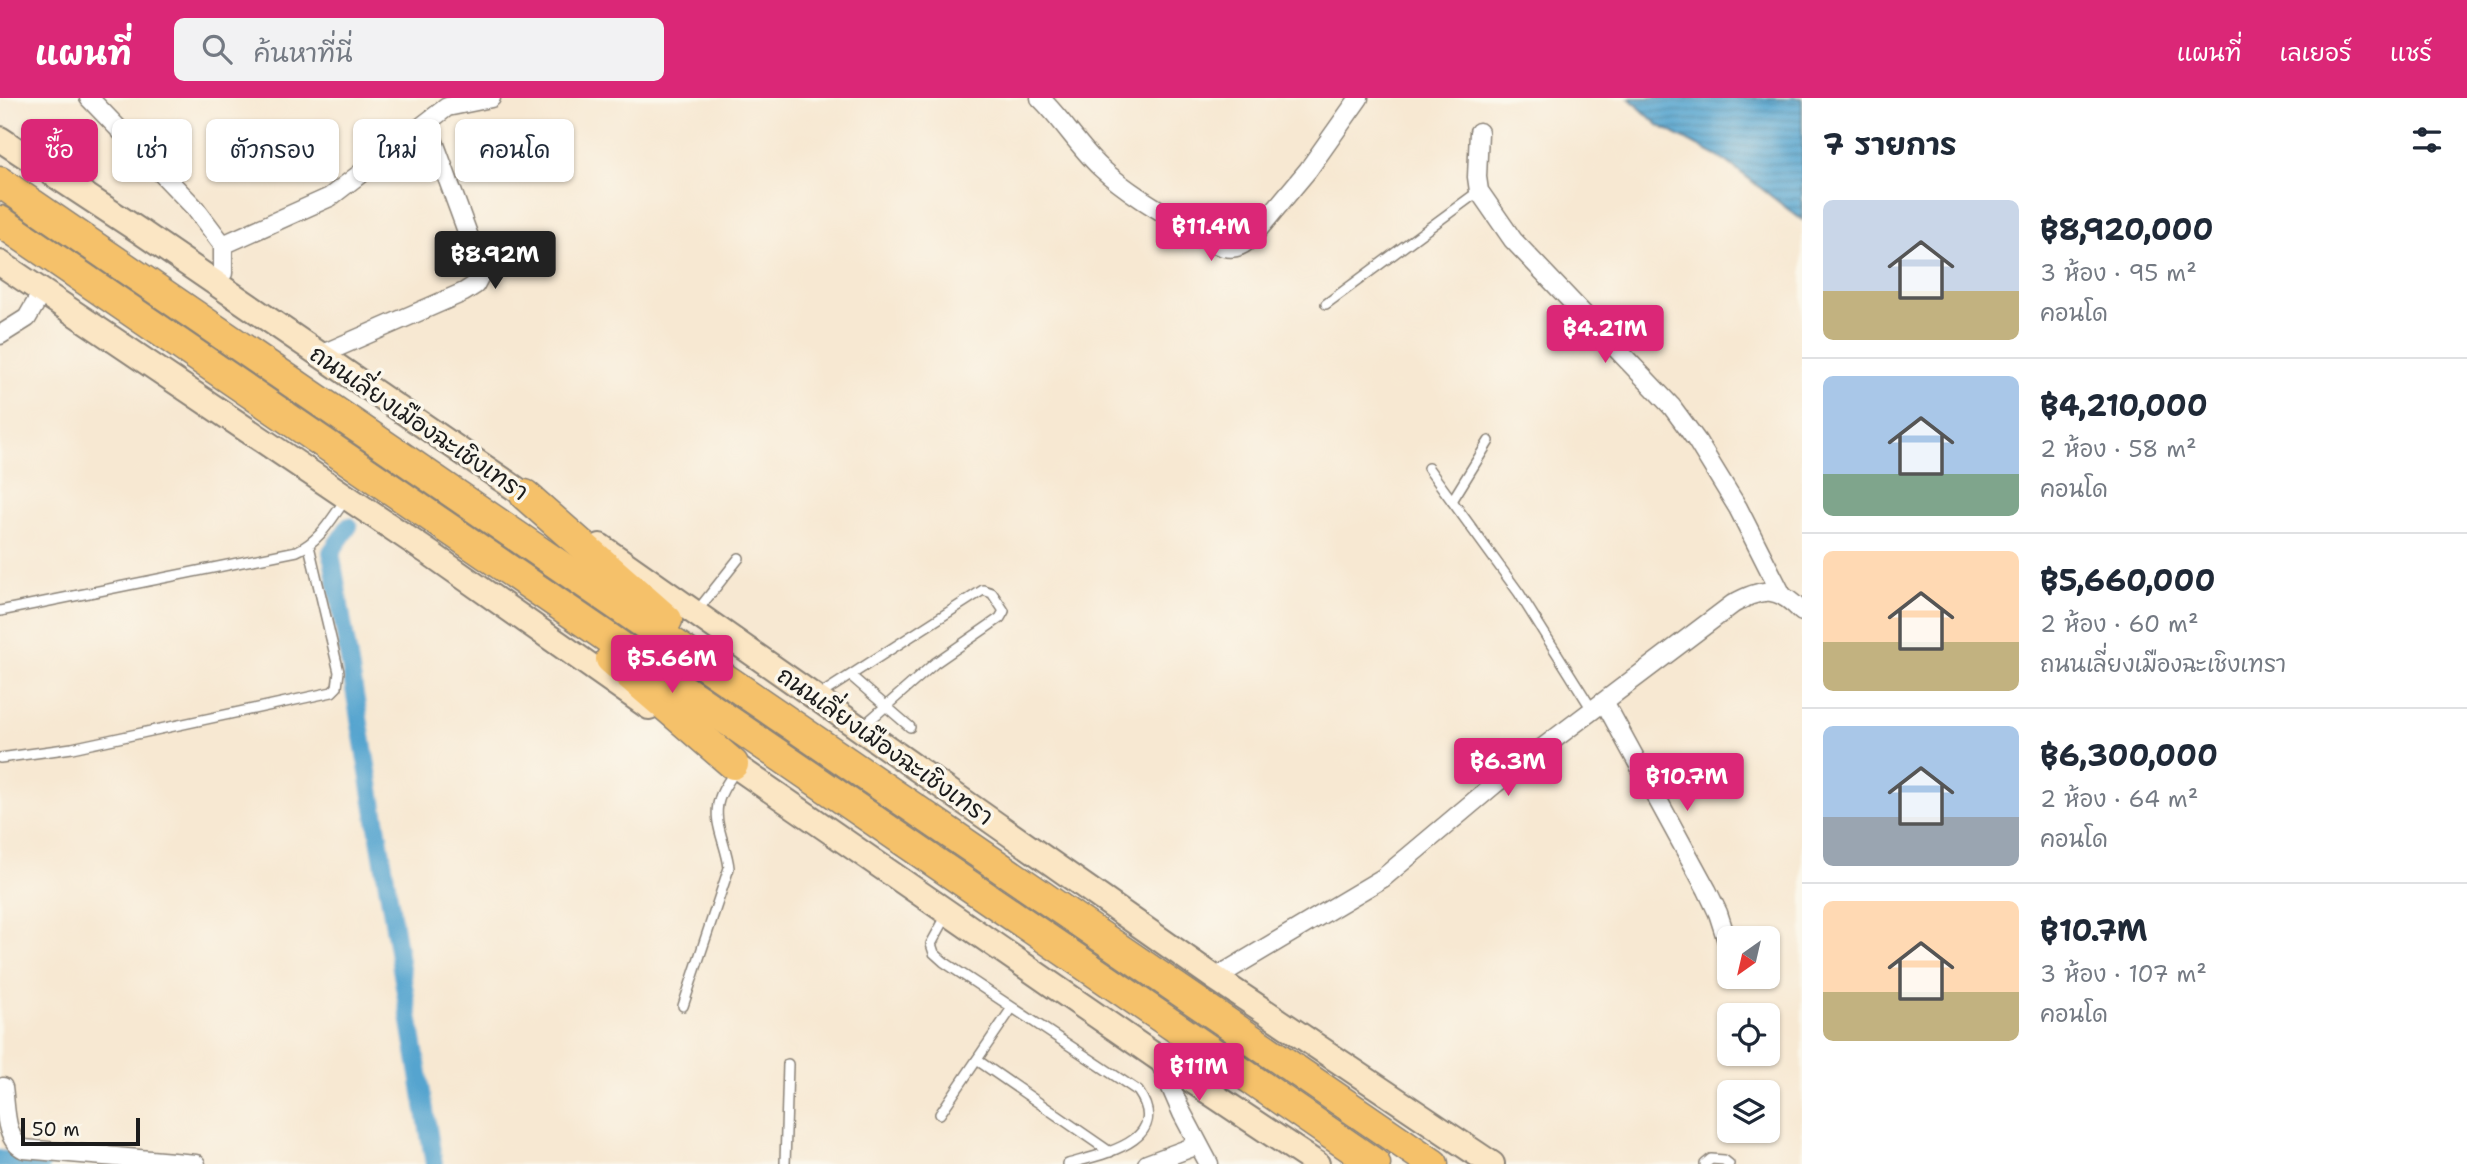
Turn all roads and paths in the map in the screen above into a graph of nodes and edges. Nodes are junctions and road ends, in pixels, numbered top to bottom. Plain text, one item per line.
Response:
1 (89, 98) edge
2 (491, 98) edge
3 (1040, 98) edge
4 (1359, 98) edge
5 (432, 119) edge
6 (1479, 132) dead end
7 (0, 139) edge
8 (441, 159) edge
9 (353, 180) edge
10 (0, 182) edge
11 (1479, 191) junction
12 (0, 221) edge
13 (223, 245) junction
14 (0, 263) edge
15 (216, 284) junction
16 (42, 292) junction
17 (1326, 304) dead end
18 (0, 335) edge
19 (320, 355) junction
20 (1489, 441) dead end
21 (1428, 468) dead end
22 (525, 495) junction
23 (347, 498) junction
24 (1452, 500) junction
25 (309, 546) junction
26 (740, 558) dead end
27 (497, 561) junction
28 (1782, 595) junction
29 (0, 611) edge
30 (696, 612) junction
31 (1802, 612) edge
32 (851, 676) junction
33 (816, 697) junction
34 (884, 706) junction
35 (1599, 707) junction
36 (770, 709) junction
37 (910, 727) dead end
38 (859, 729) junction
39 (0, 758) edge
40 (735, 765) junction
41 (948, 914) junction
42 (1721, 926) edge
43 (1214, 978) junction
44 (683, 1006) dead end
45 (1012, 1008) junction
46 (1158, 1058) junction
47 (977, 1060) junction
48 (788, 1063) dead end
49 (3, 1087) dead end
50 (940, 1114) dead end
51 (1198, 1145) junction
52 (1110, 1152) junction
53 (1154, 1163) edge
54 (196, 1164) edge
55 (785, 1164) edge
56 (1068, 1164) edge
57 (1209, 1164) edge
58 (1317, 1164) edge
59 (1375, 1164) edge
60 (1433, 1164) edge
61 (1492, 1164) edge
62 (1705, 1164) edge
63 (1728, 1164) edge

1 - 13 street
2 - 5 street
3 - 4 street
6 - 11 street
7 - 15 main road, ถนนเลี่ยงเมืองฉะเชิงเทรา
8 - 19 street
9 - 13 street
10 - 36 highway, ถนนเลี่ยงเมืองฉะเชิงเทรา
11 - 17 lane
11 - 28 street
12 - 27 highway
13 - 15 street
14 - 16 main road
15 - 19 main road, ถนนเลี่ยงเมืองฉะเชิงเทรา
16 - 18 street
16 - 23 main road
19 - 22 main road, ถนนเลี่ยงเมืองฉะเชิงเทรา
20 - 24 lane
21 - 24 lane
22 - 30 main road, ถนนเลี่ยงเมืองฉะเชิงเทรา
22 - 36 highway
23 - 25 lane
23 - 40 main road
24 - 35 lane
25 - 29 lane
25 - 39 lane
26 - 30 lane
27 - 40 highway
27 - 59 highway
28 - 31 street
28 - 35 street
30 - 33 main road, ถนนเลี่ยงเมืองฉะเชิงเทรา
32 - 33 lane
32 - 34 lane
32 - 34 lane
33 - 38 main road, ถนนเลี่ยงเมืองฉะเชิงเทรา
34 - 37 lane
34 - 38 lane
35 - 42 street
35 - 43 street
36 - 60 highway, ถนนเลี่ยงเมืองฉะเชิงเทรา
38 - 43 main road, ถนนเลี่ยงเมืองฉะเชิงเทรา
40 - 41 main road
40 - 44 lane
41 - 45 lane
41 - 46 main road
43 - 61 main road, ถนนเลี่ยงเมืองฉะเชิงเทรา
45 - 47 lane
45 - 52 lane
46 - 51 street
46 - 58 main road
47 - 50 lane
47 - 52 lane
48 - 55 lane
49 - 54 street
51 - 53 street
51 - 57 street
52 - 56 lane
62 - 63 lane

